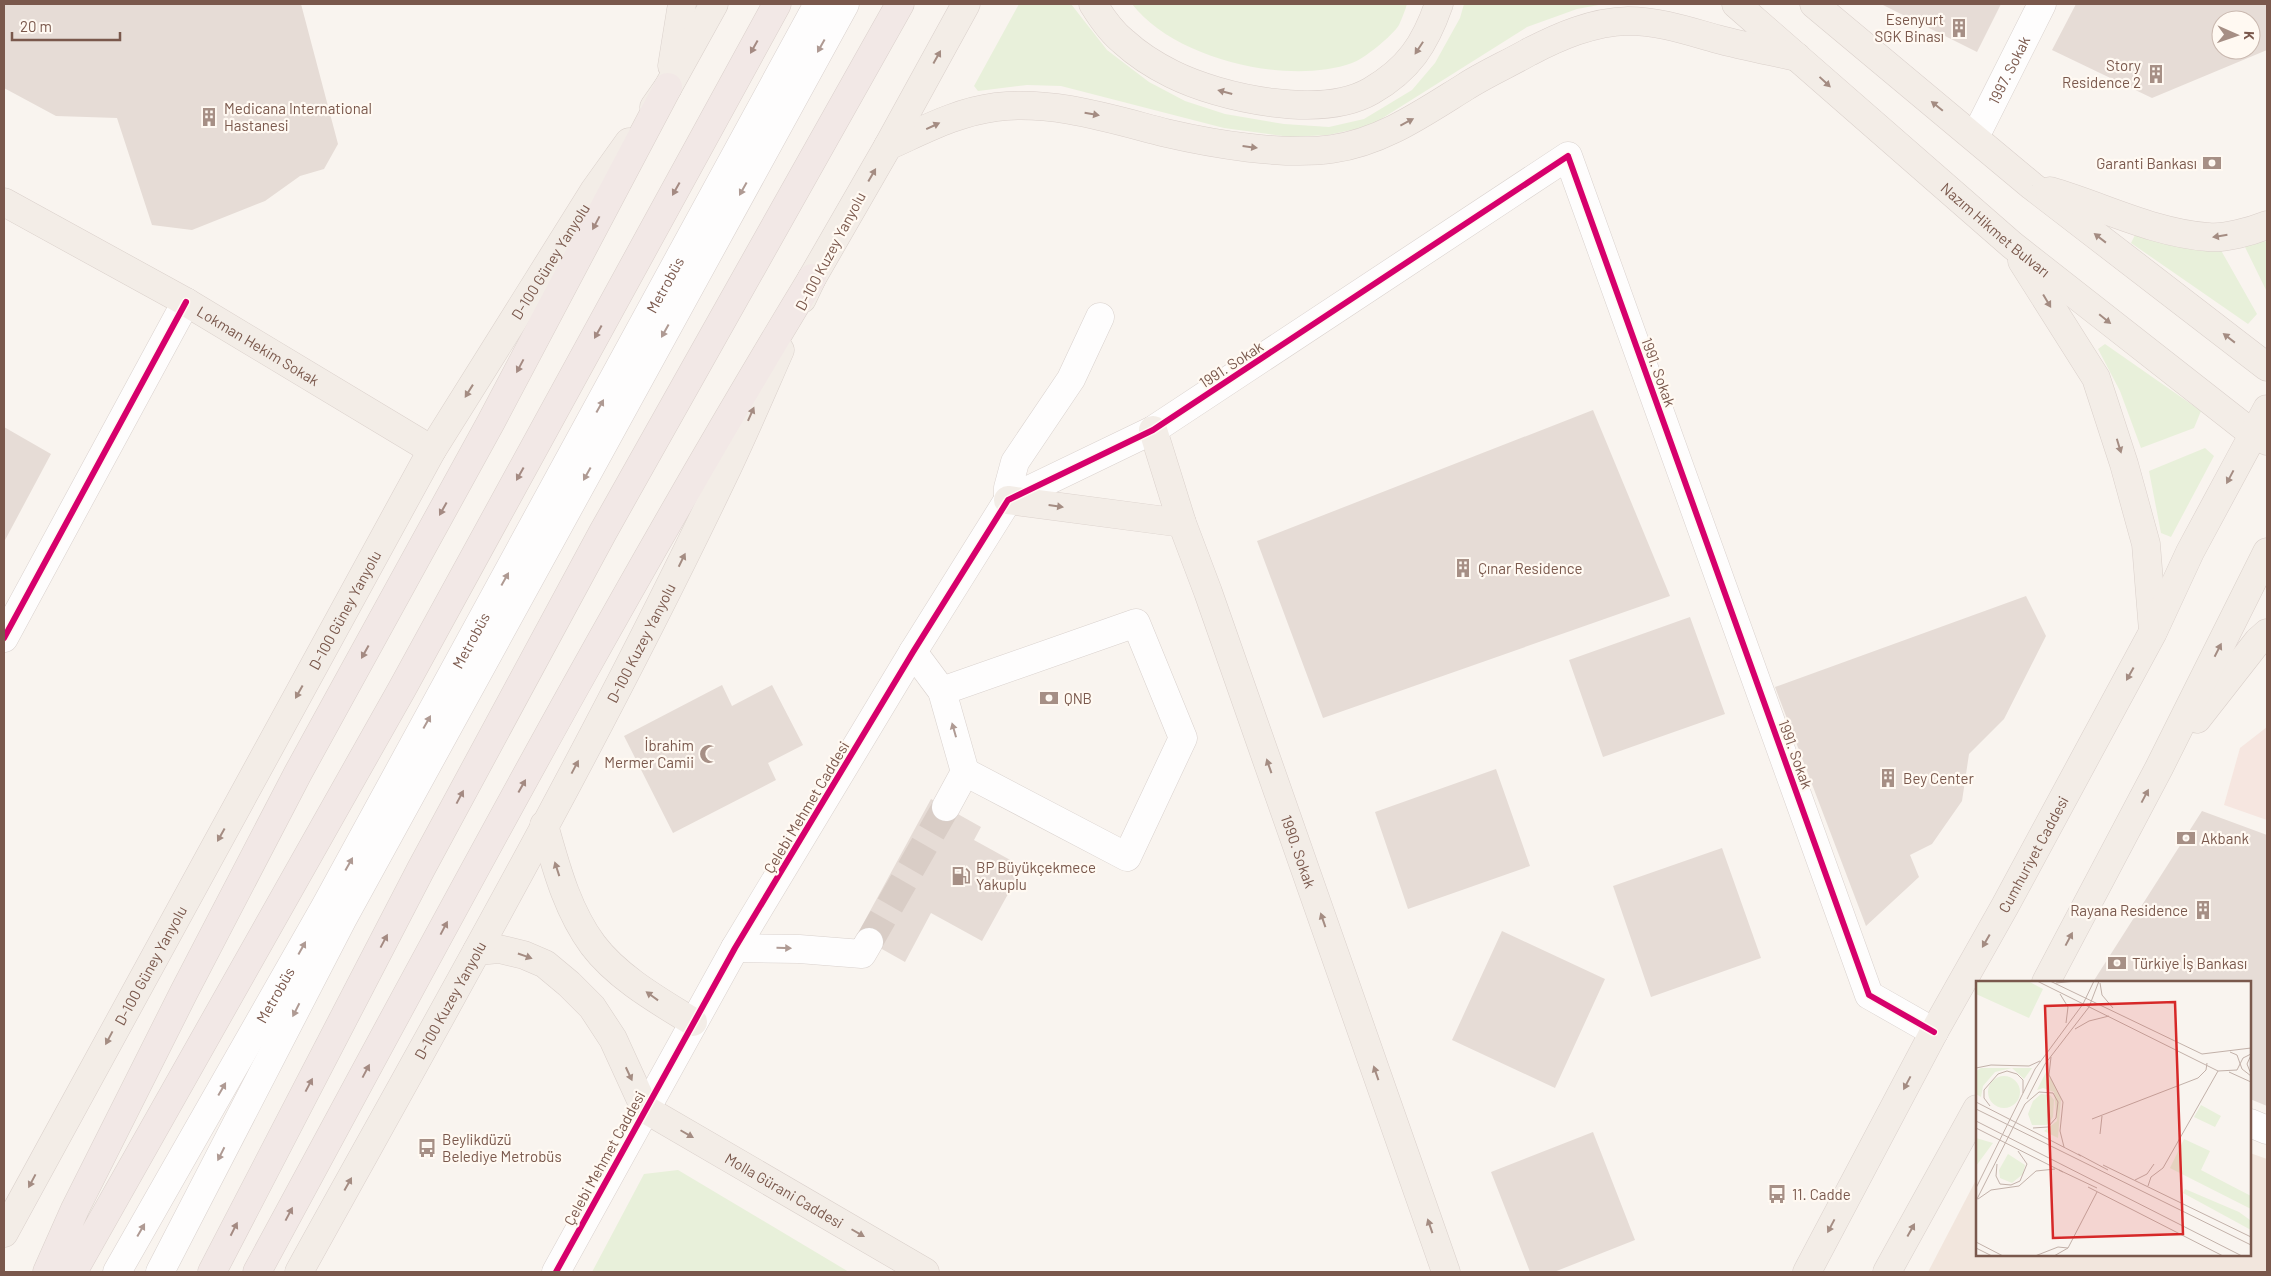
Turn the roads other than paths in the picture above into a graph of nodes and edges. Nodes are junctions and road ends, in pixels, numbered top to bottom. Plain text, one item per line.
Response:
1 (682, 4) edge
2 (714, 4) edge
3 (777, 4) edge
4 (818, 4) edge
5 (845, 4) edge
6 (900, 4) edge
7 (966, 4) edge
8 (1093, 4) edge
9 (1438, 4) edge
10 (1736, 4) edge
11 (1814, 4) edge
12 (2042, 4) edge
13 (1797, 57) junction
14 (668, 87) junction
15 (1975, 137) junction
16 (888, 146) junction
17 (2032, 186) junction
18 (4, 202) edge
19 (2267, 225) edge
20 (2012, 245) junction
21 (812, 278) junction
22 (186, 302) junction
23 (1100, 317) dead end
24 (2267, 367) edge
25 (2267, 408) edge
26 (1153, 430) junction
27 (2260, 438) edge
28 (432, 450) junction
29 (1008, 500) junction
30 (1182, 524) junction
31 (2267, 552) edge
32 (2153, 632) junction
33 (2267, 633) edge
34 (4, 638) edge
35 (913, 652) junction
36 (942, 691) junction
37 (2159, 768) junction
38 (965, 772) junction
39 (946, 807) tunnel mouth
40 (544, 825) junction
41 (869, 942) tunnel mouth
42 (735, 948) junction
43 (477, 951) junction
44 (2047, 981) edge
45 (693, 1022) junction
46 (1934, 1032) junction
47 (645, 1109) junction
48 (1976, 1111) edge
49 (2251, 1123) edge
50 (2267, 1130) edge
51 (4, 1233) edge
52 (47, 1272) edge
53 (73, 1272) edge
54 (117, 1272) edge
55 (160, 1272) edge
56 (212, 1272) edge
57 (257, 1272) edge
58 (299, 1272) edge
59 (556, 1272) edge
60 (925, 1272) edge
61 (1446, 1272) edge
62 (1807, 1272) edge
63 (1887, 1272) edge

1 - 14 main road
2 - 14 main road, D-100 Güney Yanyolu
3 -> 53 highway
54 -> 4 street, Metrobüs
5 -> 55 street, Metrobüs
56 -> 6 highway
16 -> 7 main road, D-100 Kuzey Yanyolu
9 -> 8 main road
10 - 13 main road, Nazım Hikmet Bulvarı
15 -> 11 main road
12 - 15 street, 1997. Sokak
16 -> 13 main road
13 -> 20 main road, Nazım Hikmet Bulvarı
14 -> 28 main road, D-100 Güney Yanyolu
14 -> 52 highway
15 - 17 main road
21 -> 16 main road, D-100 Kuzey Yanyolu
19 -> 17 main road
24 -> 17 main road
18 - 22 main road, Lokman Hekim Sokak
20 -> 27 main road, Nazım Hikmet Bulvarı
20 -> 32 main road
40 -> 21 main road, D-100 Kuzey Yanyolu
57 -> 21 highway
22 - 28 main road, Lokman Hekim Sokak
22 - 34 street
23 - 29 street
25 - 27 main road, Cumhuriyet Caddesi
26 - 29 street
26 - 30 main road, 1990. Sokak
26 - 46 street, 1991. Sokak
27 -> 32 main road, Cumhuriyet Caddesi
28 -> 51 main road, D-100 Güney Yanyolu
29 -> 30 main road
29 - 35 street, Çelebi Mehmet Caddesi
61 -> 30 main road, 1990. Sokak
37 -> 31 main road
32 -> 46 main road, Cumhuriyet Caddesi
33 - 37 main road
35 - 36 street
35 - 42 street, Çelebi Mehmet Caddesi
38 -> 36 street
36 - 38 street
44 -> 37 main road
38 - 39 street
40 - 43 main road, D-100 Kuzey Yanyolu
45 -> 40 main road
42 -> 41 street
42 - 45 street, Çelebi Mehmet Caddesi
43 -> 47 main road
58 -> 43 main road, D-100 Kuzey Yanyolu
45 - 47 street, Çelebi Mehmet Caddesi
46 -> 62 main road, Cumhuriyet Caddesi
47 - 59 street, Çelebi Mehmet Caddesi
47 -> 60 main road, Molla Gürani Caddesi
63 -> 48 main road
49 - 50 street

